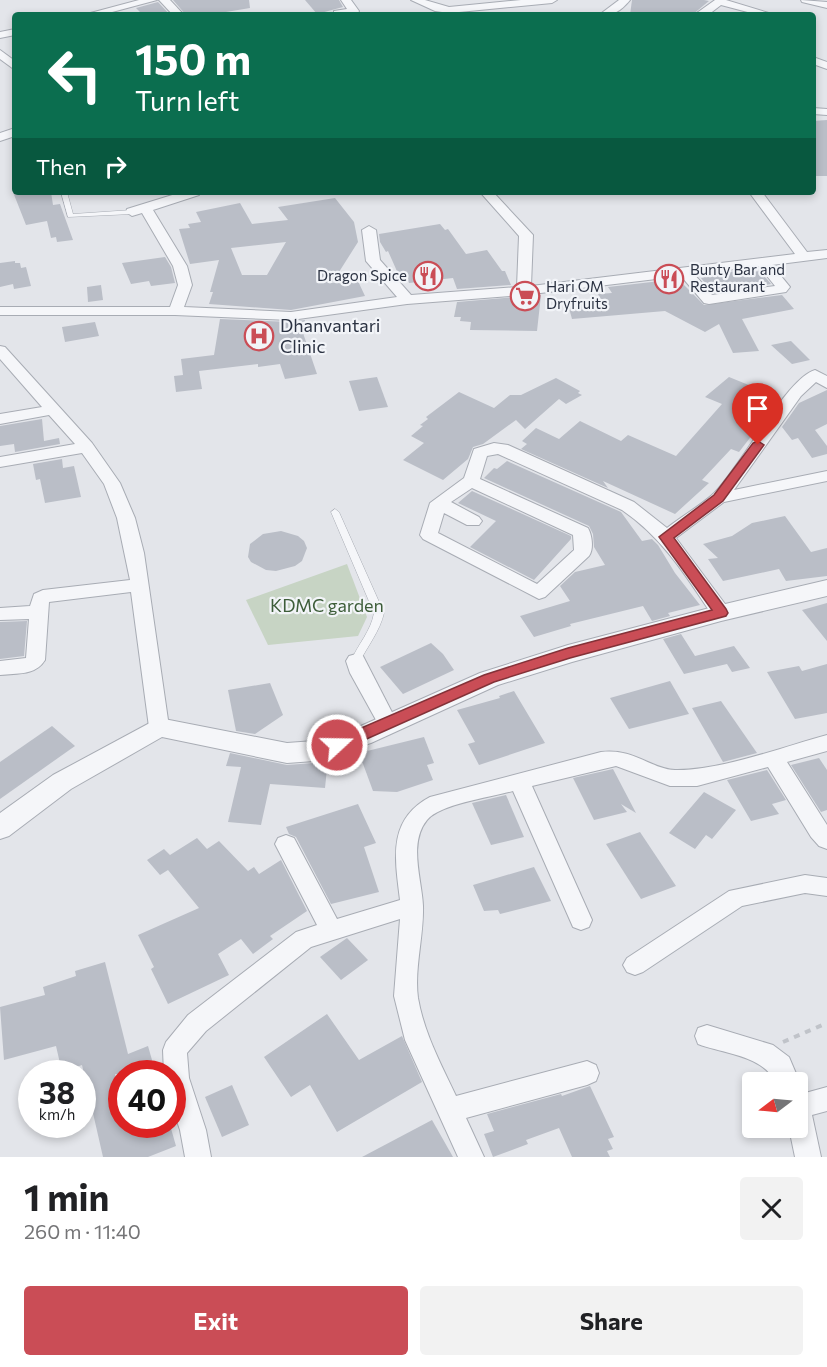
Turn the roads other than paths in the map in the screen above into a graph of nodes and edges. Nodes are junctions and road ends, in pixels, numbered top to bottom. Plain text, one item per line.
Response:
1 (152, 0) edge
2 (164, 0) edge
3 (346, 0) edge
4 (416, 0) edge
5 (552, 0) edge
6 (625, 0) edge
7 (806, 0) edge
8 (721, 1) edge
9 (827, 5) edge
10 (101, 12) edge
11 (176, 12) edge
12 (349, 12) edge
13 (610, 12) edge
14 (704, 12) edge
15 (760, 12) edge
16 (0, 53) edge
17 (12, 65) edge
18 (65, 195) edge
19 (186, 195) edge
20 (489, 195) edge
21 (757, 195) edge
22 (139, 210) junction
23 (369, 230) dead end
24 (827, 254) edge
25 (804, 257) junction
26 (764, 262) junction
27 (685, 272) junction
28 (524, 291) junction
29 (406, 300) junction
30 (0, 311) edge
31 (175, 311) junction
32 (0, 350) edge
33 (823, 375) edge
34 (46, 412) junction
35 (0, 419) edge
36 (78, 449) junction
37 (0, 462) edge
38 (827, 476) edge
39 (471, 481) junction
40 (719, 498) junction
41 (438, 503) junction
42 (335, 512) dead end
43 (473, 521) dead end
44 (666, 537) junction
45 (139, 585) junction
46 (827, 588) edge
47 (39, 612) junction
48 (721, 613) junction
49 (0, 614) edge
50 (356, 661) joint
51 (0, 668) edge
52 (388, 724) junction
53 (159, 728) junction
54 (827, 743) edge
55 (773, 757) junction
56 (519, 781) junction
57 (0, 828) edge
58 (827, 840) edge
59 (286, 844) dead end
60 (827, 887) edge
61 (412, 906) junction
62 (581, 920) dead end
63 (330, 929) junction
64 (635, 965) dead end
65 (707, 1036) dead end
66 (783, 1072) edge
67 (587, 1073) dead end
68 (827, 1099) edge
69 (808, 1105) edge
70 (450, 1110) junction
71 (804, 1138) edge
72 (198, 1157) edge
73 (471, 1157) edge
74 (808, 1157) edge

1 - 10 street
2 - 11 street
3 - 12 street
4 - 5 street
6 - 13 street
7 - 9 street
8 - 14 street
8 - 15 street
16 - 17 street
18 - 22 lane
19 - 22 street
20 - 28 street
21 - 25 street
22 - 31 street
23 - 29 street
24 - 25 street
25 - 26 street
26 - 27 street
26 - 27 street
27 - 28 street
28 - 29 street
29 - 31 street
30 - 31 street
32 - 34 street
33 - 40 street
34 - 35 street
34 - 36 street
36 - 37 street
36 - 45 street
38 - 40 street
39 - 41 street
39 - 41 street
39 - 44 street
40 - 44 street
41 - 43 street
42 - 50 lane
44 - 48 street
45 - 47 street
45 - 53 street
46 - 48 street
47 - 49 street
47 - 51 street
48 - 52 street
50 - 52 street
52 - 53 street
53 - 57 street
54 - 55 street
55 - 56 street
55 - 58 street
56 - 61 street
56 - 62 street
59 - 63 street
60 - 64 street
61 - 63 street
61 - 70 street
63 - 72 street
65 - 66 street
67 - 70 street
68 - 69 street
70 - 73 street
71 - 74 street

